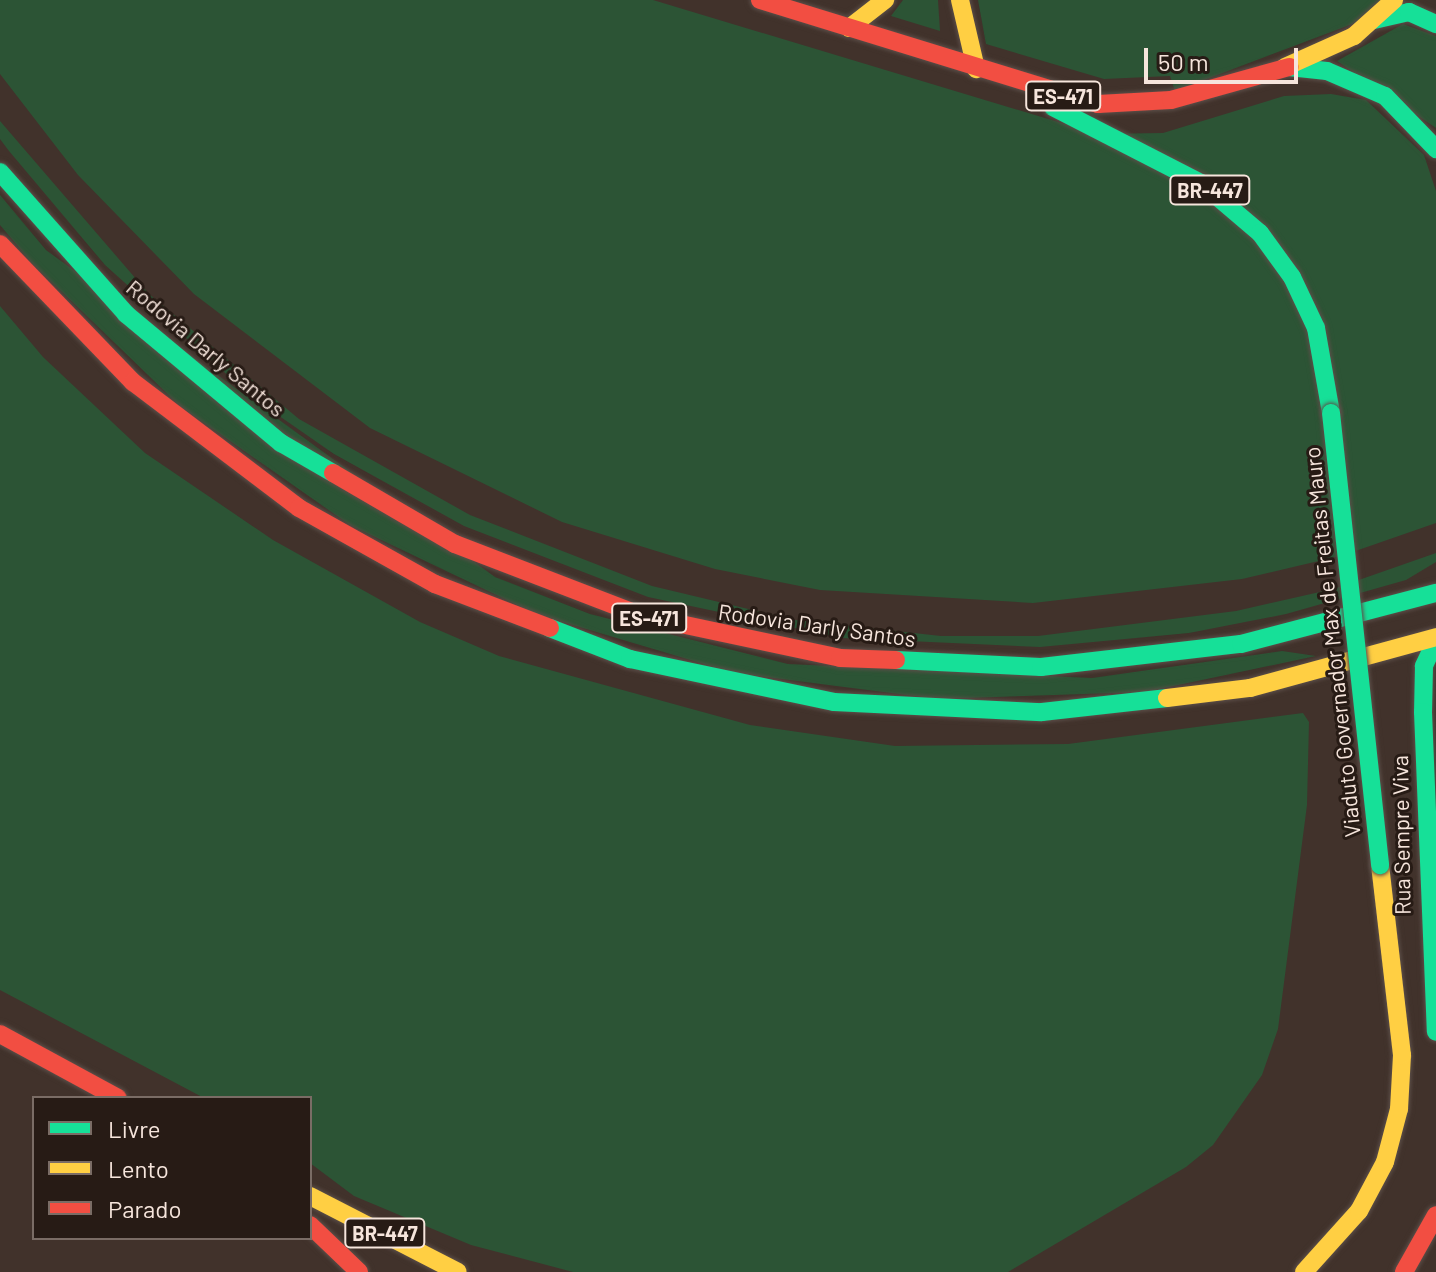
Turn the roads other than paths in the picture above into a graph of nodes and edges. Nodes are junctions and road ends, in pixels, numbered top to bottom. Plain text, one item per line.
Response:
1 (760, 0) edge
2 (885, 0) edge
3 (960, 0) edge
4 (1394, 0) edge
5 (1374, 20) junction
6 (1436, 24) edge
7 (849, 28) junction
8 (1285, 67) junction
9 (976, 69) junction
10 (1436, 149) edge
11 (0, 172) edge
12 (0, 244) edge
13 (1436, 593) edge
14 (1436, 638) edge
15 (1436, 1032) edge
16 (0, 1034) edge
17 (114, 1096) edge
18 (312, 1197) edge
19 (1436, 1215) edge
20 (312, 1227) edge
21 (359, 1272) edge
22 (458, 1272) edge
23 (1304, 1272) edge
24 (1404, 1272) edge

1 - 7 main road, BR-447
2 - 7 main road
3 - 9 main road
4 - 5 main road
5 - 6 main road
5 - 8 main road
7 - 9 main road, BR-447
8 - 9 main road, ES-471
8 - 10 main road, ES-471
9 - 23 main road, Viaduto Governador Max de Freitas Mauro / BR-447, bridge
11 - 13 main road, Rodovia Darly Santos / ES-471
12 - 14 main road, ES-471
14 - 15 main road, Rua Sempre Viva
16 - 17 main road
18 - 22 main road, BR-447
19 - 24 main road
20 - 21 main road, BR-447

